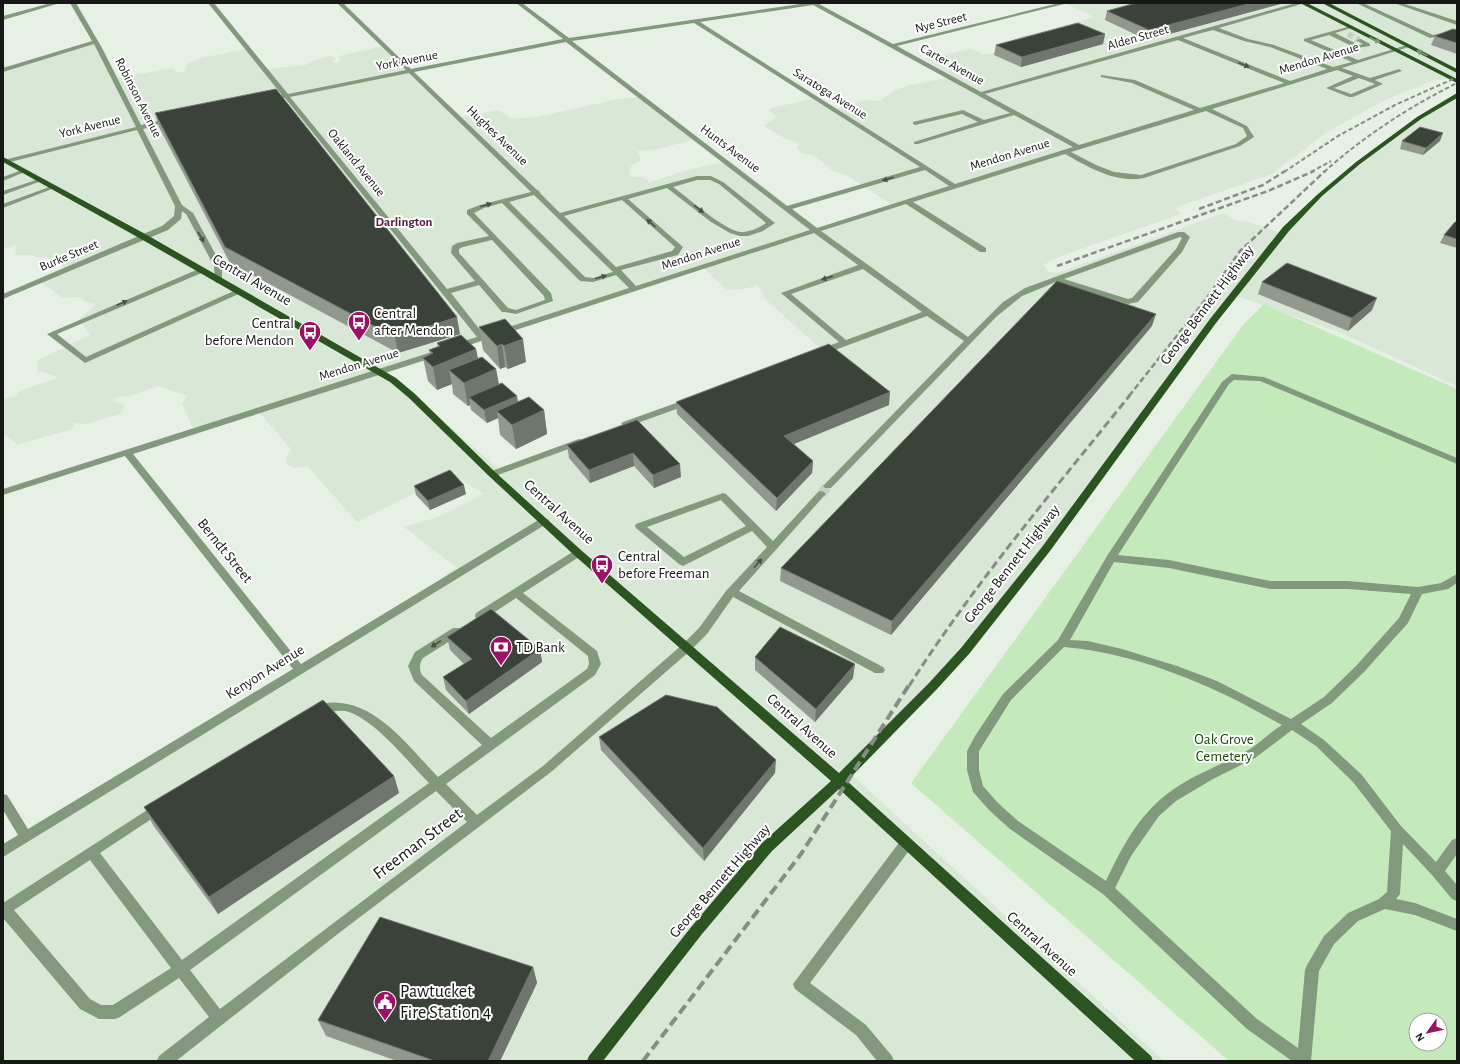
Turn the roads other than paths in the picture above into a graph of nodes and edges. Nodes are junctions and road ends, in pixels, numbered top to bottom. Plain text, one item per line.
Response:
1 (57, 3) edge
2 (73, 3) edge
3 (211, 3) edge
4 (340, 3) edge
5 (519, 3) edge
6 (814, 3) edge
7 (817, 3) edge
8 (1065, 3) edge
9 (1302, 3) edge
10 (1325, 3) edge
11 (1359, 3) edge
12 (1397, 3) edge
13 (3, 18) edge
14 (694, 21) junction
15 (1457, 23) edge
16 (1349, 27) junction
17 (1213, 28) junction
18 (1340, 30) junction
19 (1457, 31) edge
20 (1330, 33) junction
21 (1348, 34) tunnel mouth
22 (1442, 35) junction
23 (1178, 38) junction
24 (1452, 38) edge
25 (567, 40) junction
26 (1359, 40) tunnel mouth
27 (95, 42) junction
28 (892, 46) junction
29 (1362, 46) junction
30 (1409, 46) junction
31 (1393, 50) junction
32 (1378, 55) junction
33 (1356, 62) junction
34 (1334, 68) junction
35 (3, 70) edge
36 (1399, 70) dead end
37 (412, 71) junction
38 (1457, 71) edge
39 (1103, 76) dead end
40 (1359, 76) junction
41 (1370, 80) junction
42 (1457, 81) edge
43 (1288, 82) junction
44 (980, 94) junction
45 (1457, 95) edge
46 (287, 96) junction
47 (265, 100) edge
48 (1202, 109) junction
49 (1016, 113) junction
50 (175, 119) edge
51 (915, 123) dead end
52 (984, 123) junction
53 (138, 127) junction
54 (916, 143) dead end
55 (1079, 148) junction
56 (1066, 152) junction
57 (4, 160) edge
58 (925, 168) junction
59 (24, 171) junction
60 (3, 179) edge
61 (41, 180) junction
62 (668, 186) junction
63 (954, 186) junction
64 (54, 187) junction
65 (537, 192) junction
66 (3, 193) edge
67 (623, 198) junction
68 (504, 201) junction
69 (907, 202) junction
70 (3, 206) edge
71 (179, 206) junction
72 (787, 208) junction
73 (560, 215) junction
74 (816, 231) junction
75 (144, 237) junction
76 (494, 237) junction
77 (983, 250) dead end
78 (864, 266) junction
79 (201, 270) junction
80 (618, 271) junction
81 (1056, 279) junction
82 (219, 281) junction
83 (479, 282) junction
84 (636, 289) junction
85 (239, 292) junction
86 (446, 292) junction
87 (3, 297) edge
88 (928, 313) junction
89 (482, 337) junction
90 (969, 341) junction
91 (845, 343) junction
92 (815, 354) edge
93 (380, 372) junction
94 (697, 398) edge
95 (615, 428) edge
96 (585, 440) edge
97 (127, 453) junction
98 (1457, 461) edge
99 (492, 474) junction
100 (3, 492) edge
101 (544, 521) junction
102 (754, 526) junction
103 (773, 547) junction
104 (578, 552) junction
105 (1111, 558) junction
106 (1457, 578) edge
107 (1444, 586) junction
108 (1457, 588) edge
109 (1418, 591) junction
110 (732, 592) junction
111 (516, 593) junction
112 (1062, 643) junction
113 (687, 647) junction
114 (300, 669) junction
115 (879, 670) dead end
116 (307, 712) edge
117 (1291, 724) junction
118 (490, 745) junction
119 (838, 781) junction
120 (436, 784) junction
121 (3, 799) edge
122 (171, 800) edge
123 (476, 822) junction
124 (1397, 830) junction
125 (26, 837) junction
126 (906, 844) junction
127 (1457, 844) edge
128 (3, 851) edge
129 (91, 852) junction
130 (1437, 871) junction
131 (1108, 890) junction
132 (1457, 895) edge
133 (1384, 903) junction
134 (3, 909) edge
135 (1457, 925) edge
136 (181, 969) junction
137 (219, 1019) junction
138 (164, 1061) edge
139 (594, 1061) edge
140 (887, 1061) edge
141 (1146, 1061) edge
142 (1304, 1061) edge

1 - 13 street
2 - 27 street, Robinson Avenue
3 - 46 street, Oakland Avenue
4 - 37 street, Hughes Avenue
5 - 25 street, Hunts Avenue
6 - 7 street, York Avenue
6 - 14 street, York Avenue
6 - 28 street, Carter Avenue
8 - 28 street, Nye Street
9 - 16 main road
9 - 17 street, Alden Street
10 - 30 main road
11 - 22 street
12 - 15 street
14 - 25 street, York Avenue
14 - 58 street, Saratoga Avenue
16 - 18 street
16 -> 31 main road
17 - 23 street, Alden Street
17 - 34 street
18 - 20 street
18 - 21 street
19 - 22 street
20 - 29 street
20 - 33 street
22 - 24 street
23 -> 43 street
23 - 44 street, Alden Street
25 - 37 street, York Avenue
25 - 72 street, Hunts Avenue
26 - 29 street
27 - 35 street
27 - 53 street, Robinson Avenue
28 - 44 street, Carter Avenue
29 - 32 street
30 - 31 street, Mendon Avenue
38 -> 30 main road
31 - 32 street, Mendon Avenue
31 - 42 main road
32 - 33 street, Mendon Avenue
33 - 34 street, Mendon Avenue
34 - 40 street
34 - 43 street, Mendon Avenue
36 - 41 street
37 - 46 street, York Avenue
37 - 65 street, Hughes Avenue
39 - 48 street
40 - 41 street
40 - 41 street
43 - 48 street, Mendon Avenue
44 - 49 street, Carter Avenue
45 - 119 main road, George Bennett Highway
46 - 47 street, York Avenue
46 - 86 street, Oakland Avenue
48 - 55 street, Mendon Avenue
48 - 56 street
49 - 52 street
49 - 55 street, Carter Avenue
50 - 53 street, York Avenue
51 - 52 street
52 - 54 street
53 - 57 street, York Avenue
53 - 71 street, Robinson Avenue
55 - 56 street, Mendon Avenue
56 - 63 street, Mendon Avenue
57 - 59 main road, Central Avenue
58 - 63 street, Saratoga Avenue
58 -> 72 street
59 - 60 street
59 - 61 main road, Central Avenue
61 - 64 main road, Central Avenue
61 - 66 street
62 -> 62 street
62 - 67 street
63 - 69 street, Mendon Avenue
64 - 70 street
64 - 75 main road, Central Avenue
65 - 68 street
65 - 73 street, Hughes Avenue
67 - 73 street
80 -> 67 street
76 -> 68 street
68 -> 80 street
69 - 74 street, Mendon Avenue
69 - 77 street
71 - 75 street
71 -> 82 street, Robinson Avenue
72 - 74 street, Hunts Avenue
73 - 80 street, Hughes Avenue
74 - 78 street, Hunts Avenue
74 - 84 street, Mendon Avenue
75 - 79 main road, Central Avenue
75 - 87 street, Burke Street
76 - 83 street
76 - 83 street
78 - 88 street, Hunts Avenue
78 -> 91 street
79 - 82 main road, Central Avenue
85 -> 79 street
80 - 84 street, Hughes Avenue
81 - 81 street, Freeman Street
81 - 90 street, Freeman Street
82 - 85 main road, Central Avenue
83 - 86 street
84 - 89 street, Mendon Avenue
85 - 93 main road, Central Avenue
86 - 89 street, Oakland Avenue
88 - 90 street, Hunts Avenue
88 - 91 street
89 - 93 street, Mendon Avenue
90 - 103 street, Freeman Street
91 - 92 street
93 - 97 street, Mendon Avenue
93 - 99 main road, Central Avenue
94 - 95 street
96 - 99 street
97 - 100 street, Mendon Avenue
97 - 114 street, Berndt Street
98 - 105 street
99 - 101 main road, Central Avenue
101 - 104 main road, Central Avenue
101 - 114 street, Kenyon Avenue
102 - 102 street
102 - 103 street
110 -> 103 street, Freeman Street
104 - 111 street
104 - 113 main road, Central Avenue
105 - 109 street
105 - 112 street
106 - 107 street
107 - 108 street
107 - 109 street
109 - 117 street
110 - 113 street, Freeman Street
110 - 115 street
111 -> 118 street
111 - 118 street
112 - 117 street
112 - 131 street
113 - 119 main road, Central Avenue
113 - 123 street, Freeman Street
114 - 125 street, Kenyon Avenue
116 - 120 street
117 - 124 street
117 - 131 street
118 - 120 street
119 - 126 main road, Central Avenue
119 - 139 main road, George Bennett Highway
120 - 123 street
120 - 136 street
121 - 125 street
122 - 129 street
123 - 137 street, Freeman Street
124 - 130 street
124 - 133 street
125 - 128 street, Kenyon Avenue
126 - 140 street
126 - 141 main road, Central Avenue
127 - 130 street
129 - 134 street
129 - 136 street
130 - 132 street
131 - 142 street
133 - 135 street
133 - 142 street
134 - 136 street
136 - 137 street
137 - 138 street, Freeman Street

